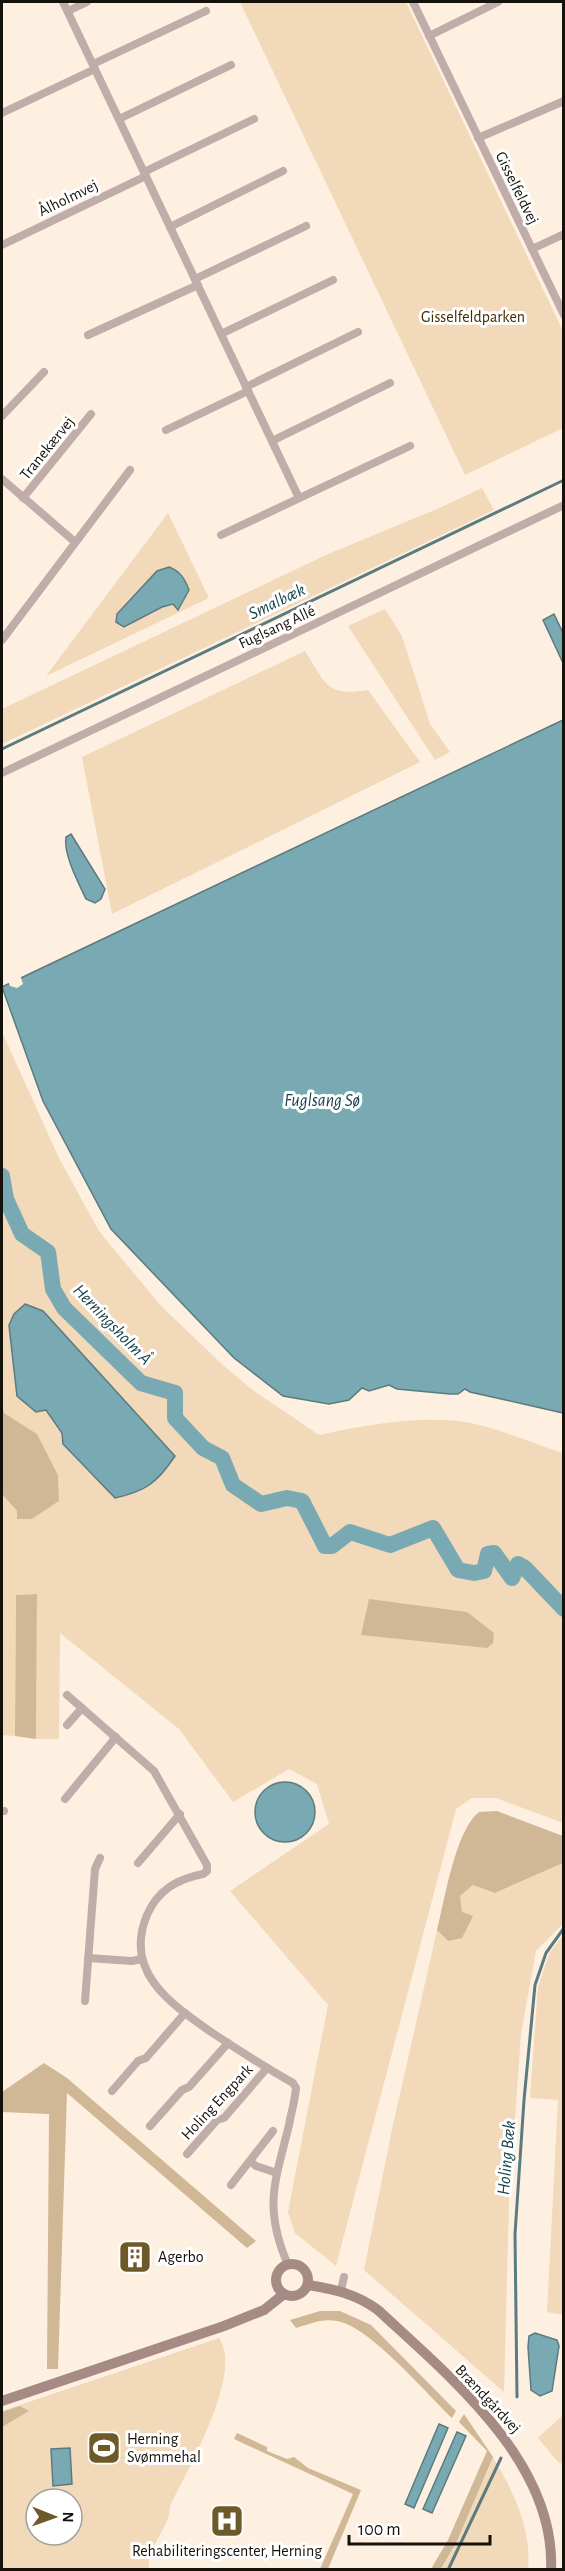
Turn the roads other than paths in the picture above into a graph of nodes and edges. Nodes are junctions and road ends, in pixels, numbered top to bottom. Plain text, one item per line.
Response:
1 (63, 2) edge
2 (87, 2) edge
3 (413, 2) edge
4 (498, 2) edge
5 (68, 11) junction
6 (206, 11) dead end
7 (429, 36) junction
8 (231, 64) dead end
9 (94, 66) junction
10 (564, 101) edge
11 (2, 113) edge
12 (119, 119) junction
13 (254, 119) dead end
14 (478, 138) junction
15 (283, 171) dead end
16 (145, 174) junction
17 (306, 226) dead end
18 (170, 227) junction
19 (564, 234) edge
20 (2, 245) edge
21 (532, 249) junction
22 (333, 280) dead end
23 (197, 282) junction
24 (564, 315) edge
25 (358, 332) dead end
26 (221, 334) junction
27 (88, 335) dead end
28 (44, 372) dead end
29 (390, 383) dead end
30 (247, 389) junction
31 (91, 414) dead end
32 (2, 416) edge
33 (166, 430) dead end
34 (272, 441) junction
35 (410, 446) dead end
36 (130, 470) dead end
37 (2, 479) edge
38 (23, 498) junction
39 (299, 498) junction
40 (564, 505) edge
41 (221, 535) dead end
42 (75, 542) junction
43 (2, 640) edge
44 (2, 773) edge
45 (67, 1695) dead end
46 (82, 1708) junction
47 (67, 1725) dead end
48 (116, 1737) junction
49 (65, 1798) dead end
50 (180, 1814) junction
51 (100, 1858) dead end
52 (138, 1863) dead end
53 (88, 1958) junction
54 (142, 1959) junction
55 (85, 2001) dead end
56 (184, 2013) junction
57 (228, 2043) junction
58 (267, 2068) junction
59 (112, 2091) dead end
60 (150, 2126) dead end
61 (273, 2131) dead end
62 (188, 2154) dead end
63 (250, 2161) junction
64 (277, 2174) junction
65 (231, 2185) dead end
66 (288, 2265) junction
67 (344, 2277) dead end
68 (308, 2284) junction
69 (341, 2290) junction
70 (284, 2294) junction
71 (2, 2401) edge
72 (551, 2570) edge

1 - 5 street
2 - 5 street
3 - 7 street, Gisselfeldvej
4 - 7 street
5 - 9 street
6 - 9 street
7 - 14 street, Gisselfeldvej
8 - 12 street
9 - 11 street
9 - 12 street
10 - 14 street, Gisselfeldvej
12 - 16 street
13 - 16 street, Ålholmvej
14 - 21 street, Gisselfeldvej
15 - 18 street
16 - 18 street
16 - 20 street, Ålholmvej
17 - 23 street
18 - 23 street
19 - 21 street, Gisselfeldvej
21 - 24 street, Gisselfeldvej
22 - 26 street
23 - 26 street
23 - 27 street
25 - 30 street
26 - 30 street
28 - 32 street
29 - 34 street
30 - 33 street
30 - 34 street
31 - 38 street, Tranekærvej
34 - 39 street
35 - 39 street
36 - 42 street
37 - 38 street, Tranekærvej
38 - 42 street, Tranekærvej
39 - 41 street
40 - 44 street, Fuglsang Allé
42 - 43 street
45 - 46 street, Holing Engpark
46 - 47 street
46 - 48 street, Holing Engpark
48 - 49 street
48 - 50 street, Holing Engpark
50 - 52 street
50 - 54 street, Holing Engpark
51 - 53 street
53 - 54 street
53 - 55 street
54 - 56 street, Holing Engpark
56 - 57 street, Holing Engpark
56 - 59 street
57 - 58 street, Holing Engpark
57 - 60 street, Holing Engpark
58 - 62 street, Holing Engpark
58 - 64 street, Holing Engpark
61 - 63 street
63 - 64 street
63 - 65 street
64 - 66 street, Holing Engpark
66 - 68 street
66 - 70 street
67 - 69 street
68 - 69 street, Brændgårdvej
68 - 70 street
69 - 72 street, Brændgårdvej
70 - 71 street

